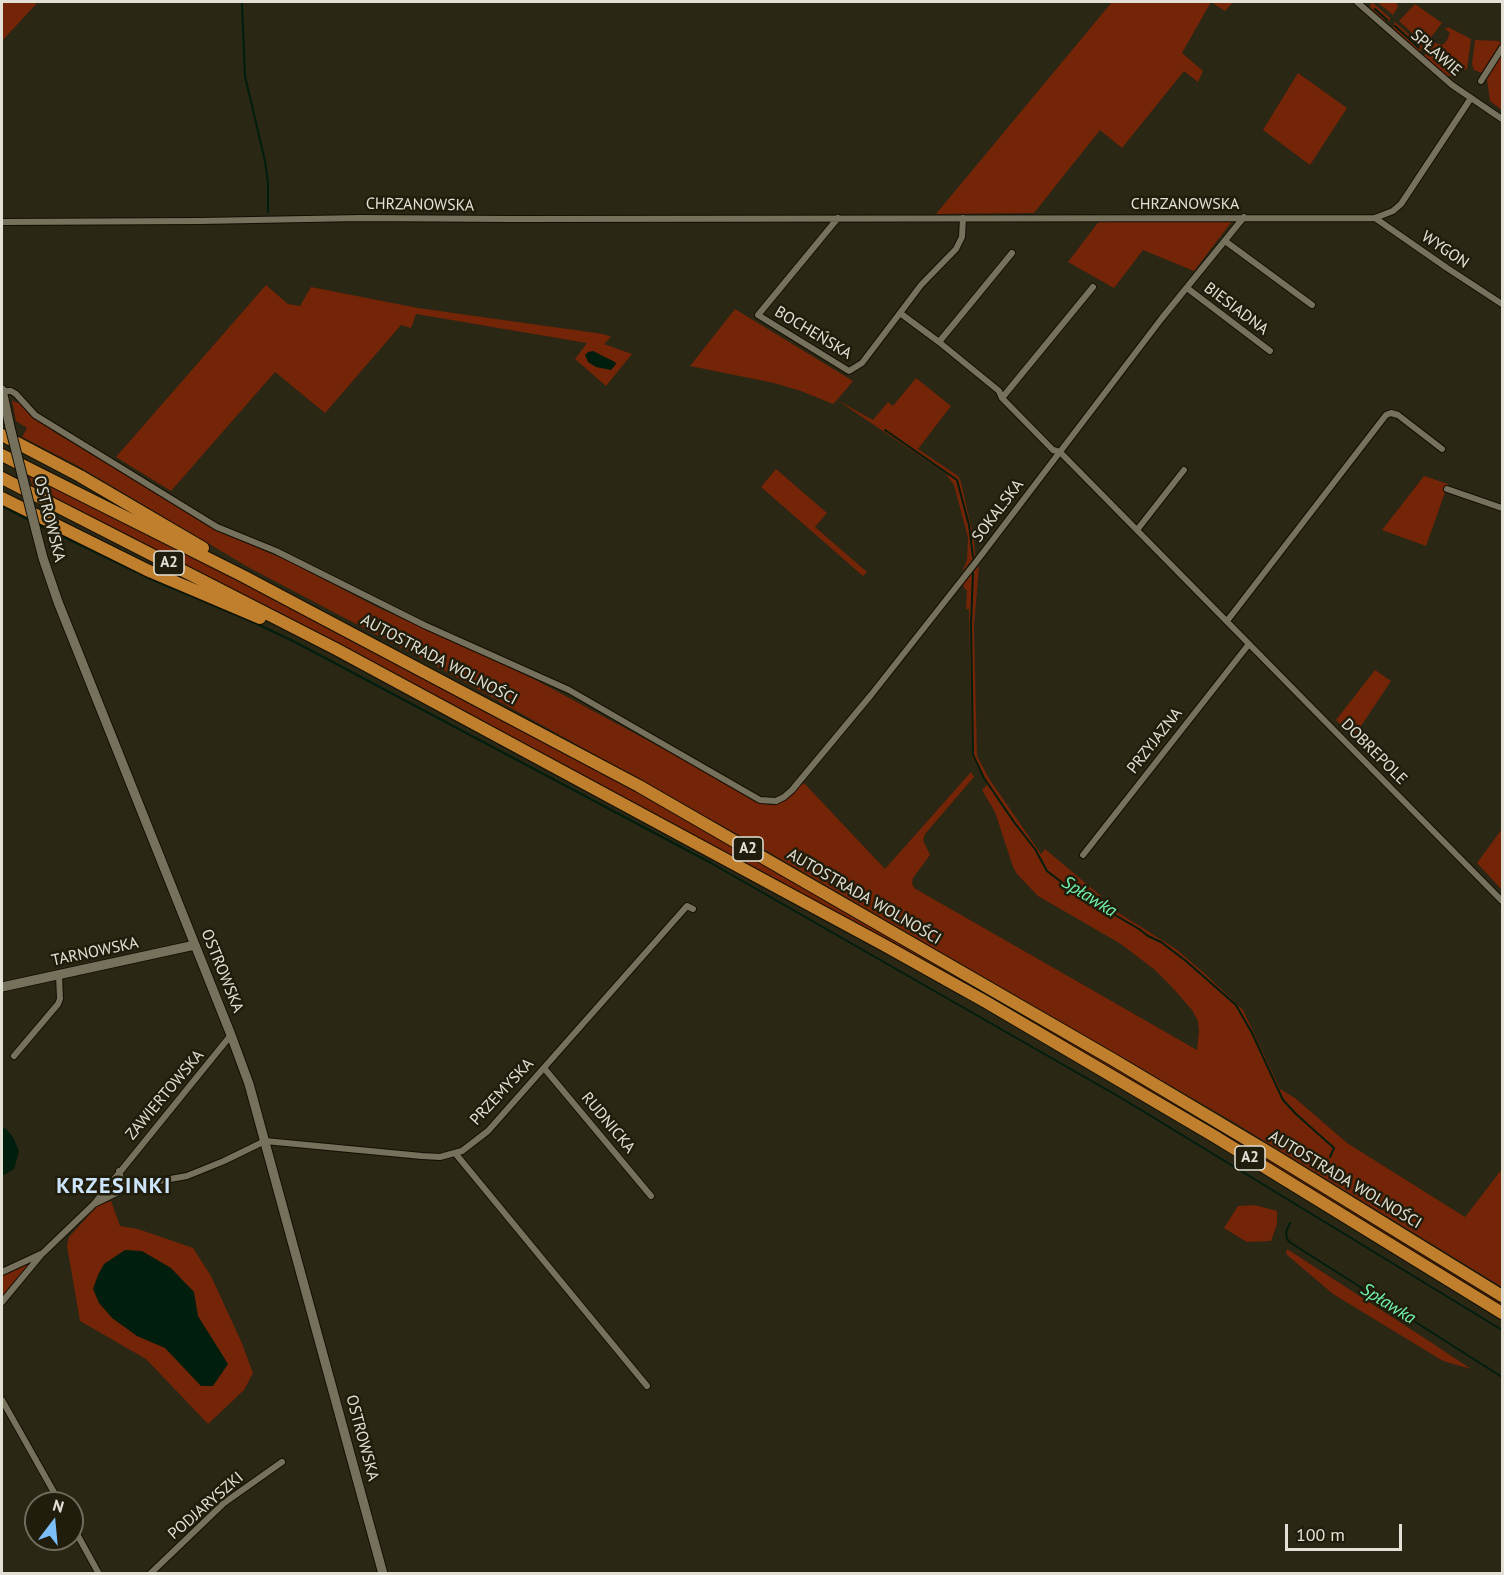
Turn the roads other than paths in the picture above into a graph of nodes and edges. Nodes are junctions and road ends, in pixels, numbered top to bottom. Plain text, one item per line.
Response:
1 (1357, 2) edge
2 (1503, 48) edge
3 (1481, 81) dead end
4 (1471, 98) junction
5 (1503, 119) edge
6 (838, 218) junction
7 (963, 218) junction
8 (1244, 218) junction
9 (1375, 218) junction
10 (2, 222) edge
11 (1225, 241) junction
12 (1012, 253) dead end
13 (1093, 287) dead end
14 (1187, 288) junction
15 (1503, 304) edge
16 (1312, 305) dead end
17 (900, 313) junction
18 (939, 342) junction
19 (1270, 351) dead end
20 (2, 391) edge
21 (1002, 398) junction
22 (6, 431) edge
23 (1443, 449) dead end
24 (1060, 452) junction
25 (2, 454) edge
26 (1184, 470) dead end
27 (2, 478) edge
28 (1447, 489) dead end
29 (2, 498) edge
30 (1503, 508) edge
31 (1137, 530) junction
32 (243, 576) junction
33 (1227, 621) junction
34 (1249, 644) junction
35 (336, 649) junction
36 (1083, 855) dead end
37 (1503, 901) edge
38 (693, 909) dead end
39 (195, 945) junction
40 (59, 975) junction
41 (2, 987) edge
42 (231, 1035) junction
43 (14, 1056) dead end
44 (544, 1068) junction
45 (265, 1141) junction
46 (455, 1153) junction
47 (119, 1172) junction
48 (130, 1186) junction
49 (651, 1196) dead end
50 (94, 1204) junction
51 (43, 1252) junction
52 (2, 1272) edge
53 (1503, 1296) edge
54 (2, 1302) edge
55 (1503, 1313) edge
56 (647, 1386) dead end
57 (2, 1400) edge
58 (282, 1462) dead end
59 (53, 1491) edge
60 (84, 1547) edge
61 (99, 1574) edge
62 (150, 1574) edge
63 (383, 1574) edge

1 - 4 street, SPŁAWIE
2 - 3 street, SPŁAWIE
4 - 5 street, SPŁAWIE
4 - 9 street, CHRZANOWSKA
6 - 7 street, CHRZANOWSKA
6 - 10 street, CHRZANOWSKA
6 - 17 street, BOCHEŃSKA
7 - 8 street, CHRZANOWSKA
7 - 17 street, BOCHEŃSKA
8 - 9 street, CHRZANOWSKA
8 - 11 street, SOKALSKA
9 - 15 street, WYGON
11 - 14 street, SOKALSKA
11 - 16 street
12 - 18 street
13 - 21 street
14 - 19 street, BIESIADNA
14 - 24 street, SOKALSKA
17 - 18 street
18 - 21 street
20 - 22 street, OSTROWSKA
20 - 24 street, SOKALSKA
21 - 24 street
22 - 32 highway
22 - 39 street, OSTROWSKA, bridge
23 - 33 street
24 - 31 street, DOBREPOLE
25 - 32 highway, AUTOSTRADA WOLNOŚCI / A2
26 - 31 street
27 - 35 highway, AUTOSTRADA WOLNOŚCI / A2
28 - 30 street
29 - 35 highway
31 - 33 street, DOBREPOLE
32 - 53 highway, AUTOSTRADA WOLNOŚCI / A2
33 - 34 street, DOBREPOLE
34 - 36 street, PRZYJAZNA
34 - 37 street, DOBREPOLE
35 - 55 highway, AUTOSTRADA WOLNOŚCI / A2
38 - 44 street, PRZEMYSKA
39 - 40 street, TARNOWSKA
39 - 42 street, OSTROWSKA
40 - 41 street, TARNOWSKA
40 - 43 street
42 - 45 street, OSTROWSKA
42 - 47 street, ZAWIERTOWSKA
44 - 46 street, PRZEMYSKA
44 - 49 street, RUDNICKA
45 - 46 street, PRZEMYSKA
45 - 48 street
45 - 63 street, OSTROWSKA
46 - 56 street
47 - 48 street
47 - 50 street, ZAWIERTOWSKA
48 - 50 street
50 - 51 street
51 - 52 street
51 - 54 street
57 - 59 street
58 - 62 street, PODJARYSZKI
60 - 61 street

